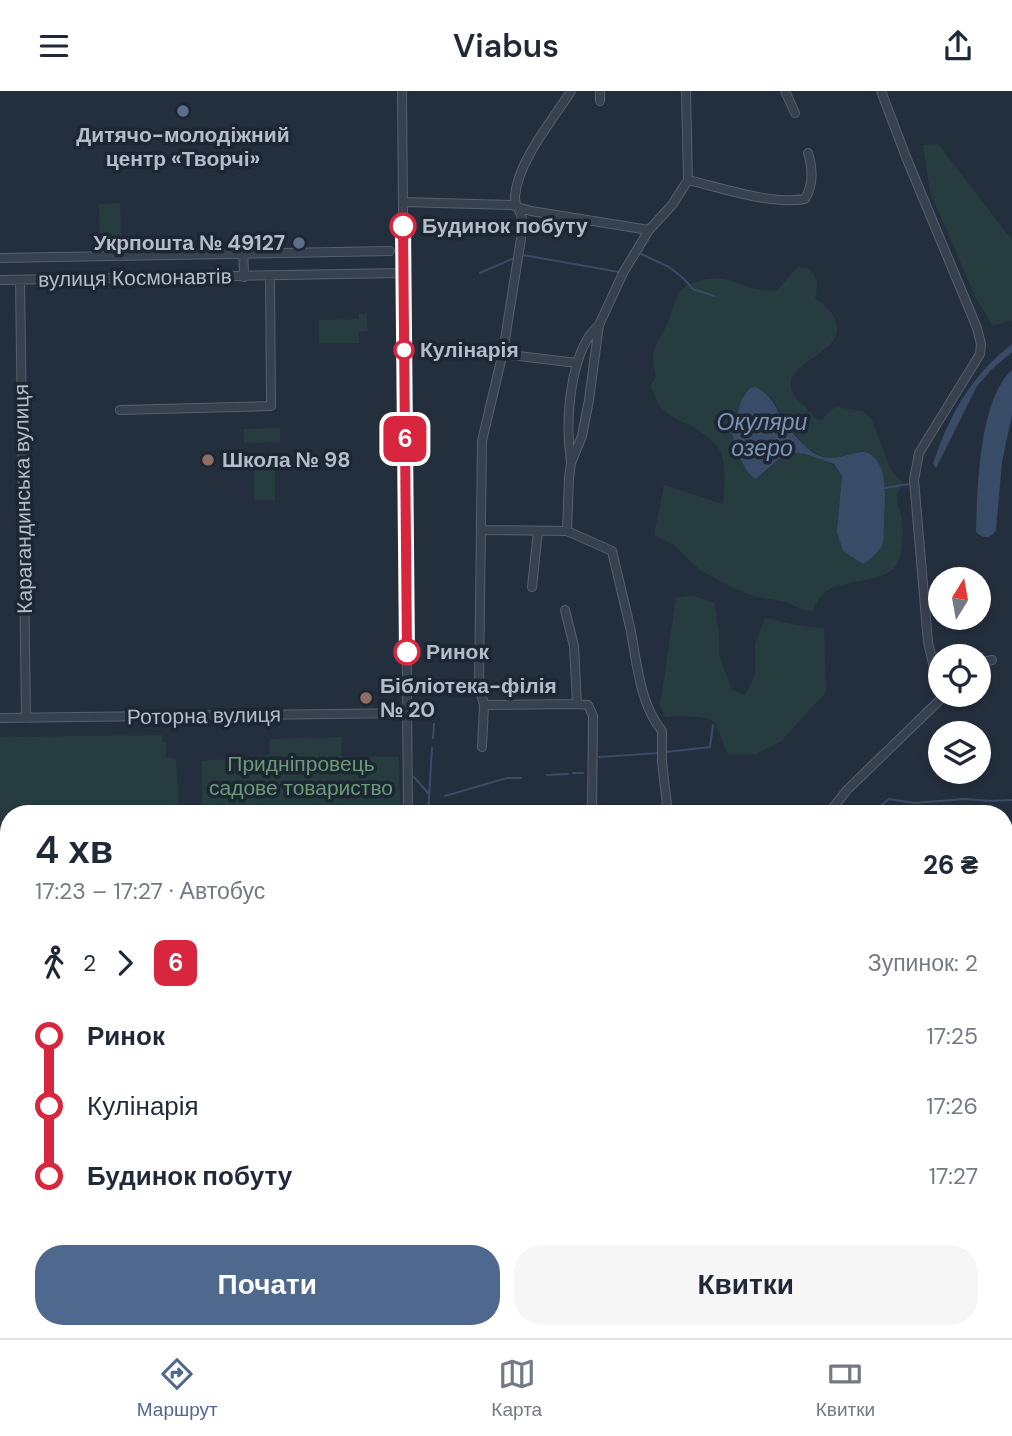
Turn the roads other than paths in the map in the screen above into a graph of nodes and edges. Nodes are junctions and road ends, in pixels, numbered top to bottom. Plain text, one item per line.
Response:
1 (402, 91) edge
2 (571, 91) edge
3 (600, 91) edge
4 (686, 91) edge
5 (785, 91) edge
6 (881, 91) edge
7 (600, 101) dead end
8 (794, 113) dead end
9 (808, 153) dead end
10 (688, 180) junction
11 (403, 202) junction
12 (517, 206) junction
13 (649, 230) junction
14 (243, 250) junction
15 (390, 251) dead end
16 (0, 258) edge
17 (404, 273) junction
18 (270, 276) junction
19 (244, 277) junction
20 (0, 280) edge
21 (20, 280) junction
22 (599, 325) junction
23 (502, 354) junction
24 (577, 363) junction
25 (120, 410) dead end
26 (571, 463) junction
27 (481, 530) junction
28 (538, 531) junction
29 (567, 531) junction
30 (532, 586) dead end
31 (565, 610) dead end
32 (928, 644) edge
33 (577, 704) junction
34 (484, 705) junction
35 (930, 707) edge
36 (408, 713) junction
37 (0, 718) edge
38 (26, 718) junction
39 (482, 747) dead end
40 (408, 805) edge
41 (592, 805) edge
42 (667, 805) edge
43 (835, 805) edge

1 - 11 street
2 - 12 street
3 - 7 street
4 - 10 street
5 - 8 street
6 - 32 street
9 - 10 street
10 - 13 street
11 - 12 street
11 - 17 street
12 - 13 street
12 - 23 street
13 - 22 street
14 - 15 street, вулиця Космонавтів
14 - 16 street, вулиця Космонавтів
14 - 19 street
17 - 18 street, вулиця Космонавтів
17 - 36 street
18 - 19 street, вулиця Космонавтів
18 - 25 street
19 - 21 street, вулиця Космонавтів
20 - 21 street, вулиця Космонавтів
21 - 38 street, Карагандинська вулиця
22 - 24 street
22 - 26 street
23 - 24 street
23 - 27 street
24 - 26 street
26 - 29 street
27 - 28 street
27 - 34 street
28 - 29 street
28 - 30 street
29 - 42 street
31 - 33 street
33 - 34 street
33 - 41 street
34 - 39 street
35 - 43 street
36 - 38 street, Роторна вулиця
36 - 40 street
37 - 38 street, Роторна вулиця

